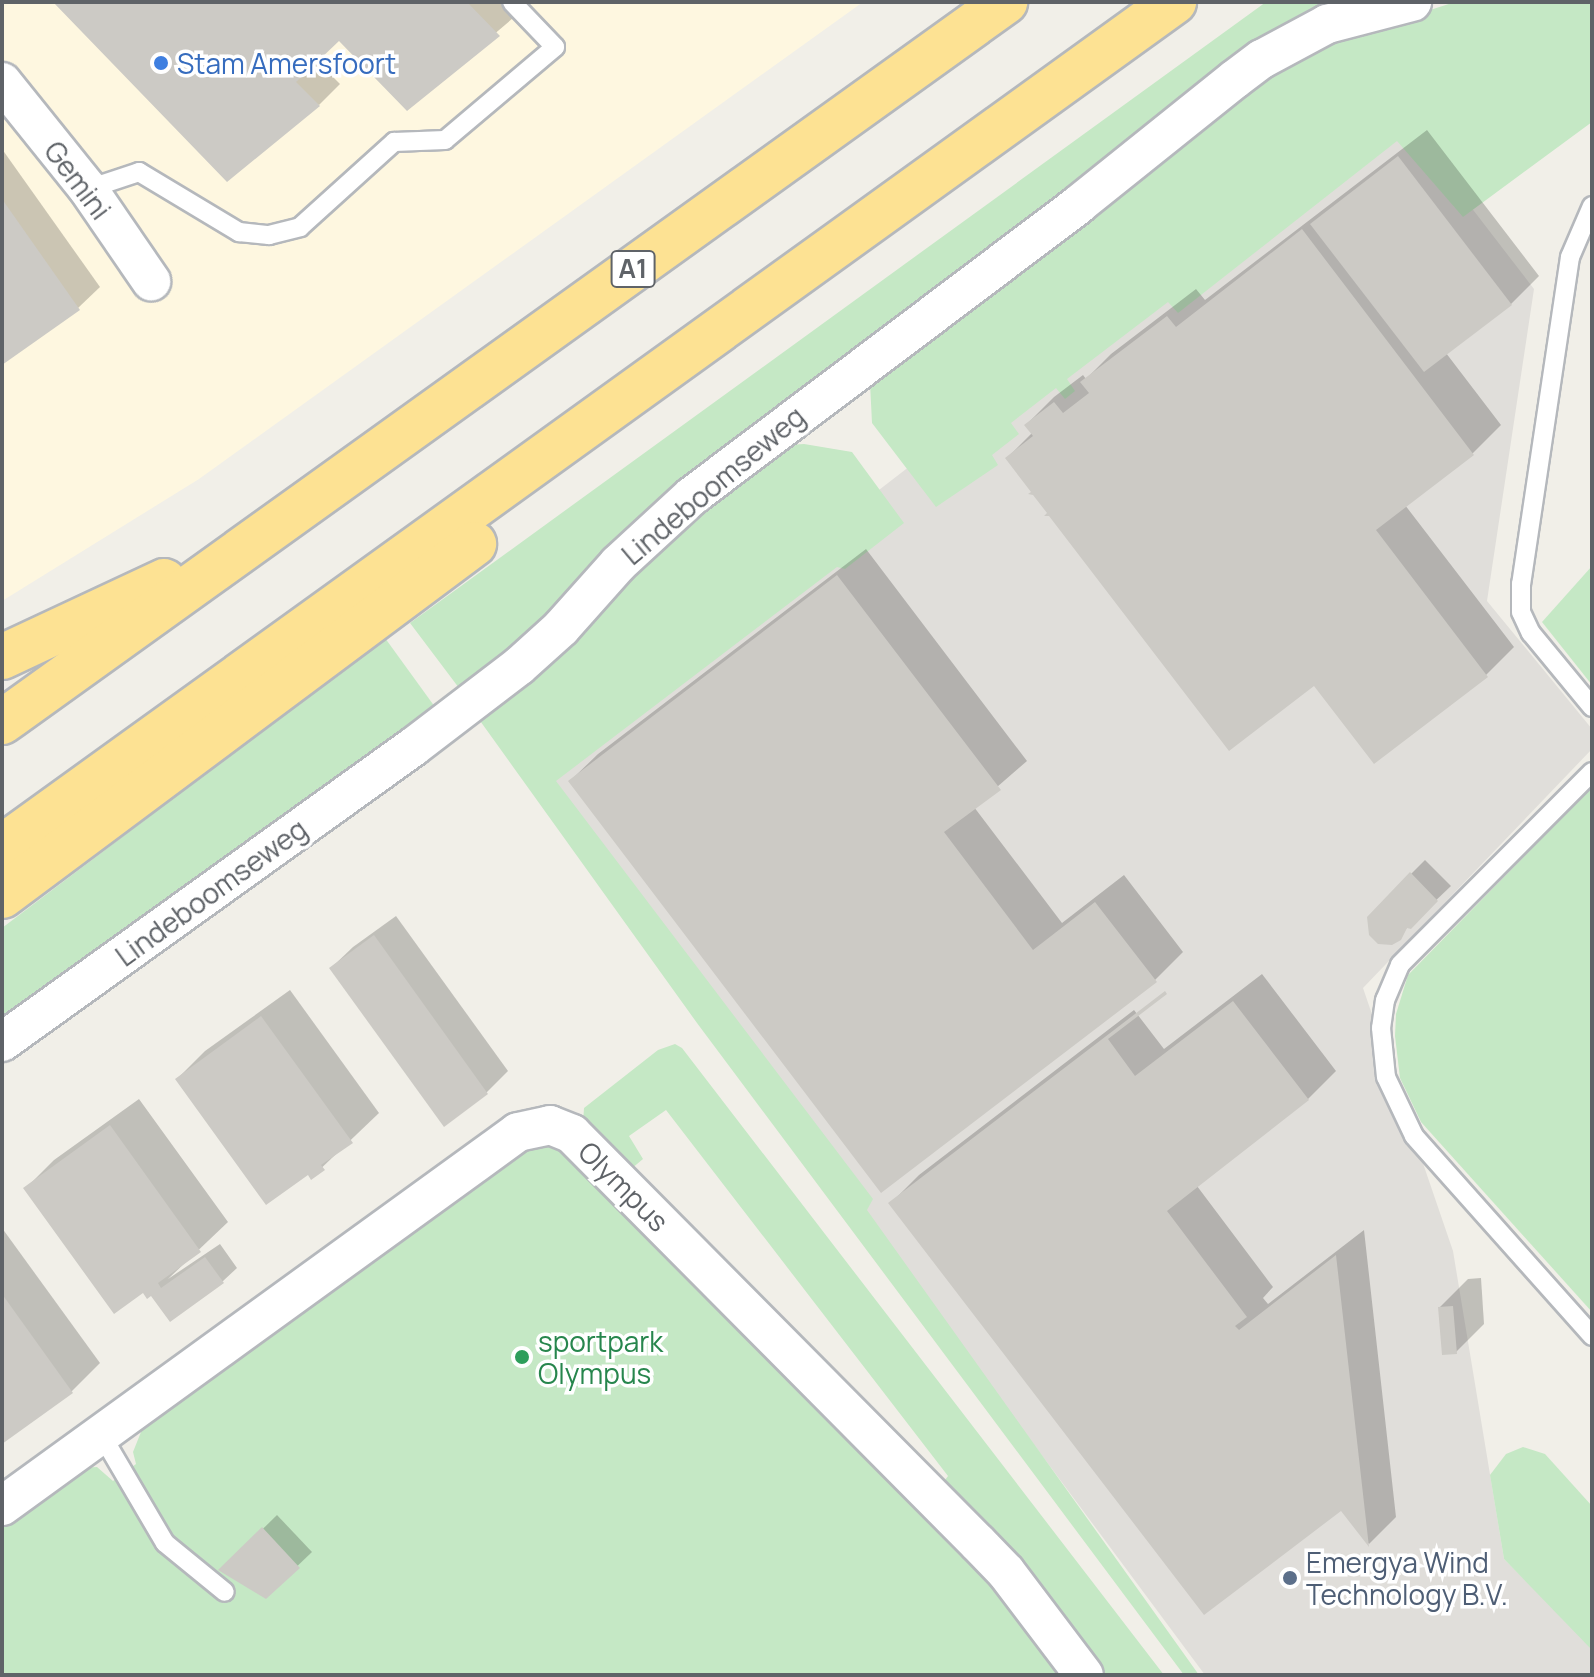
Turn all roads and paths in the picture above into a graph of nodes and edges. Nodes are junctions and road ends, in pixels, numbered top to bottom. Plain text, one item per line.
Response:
1 (512, 2) edge
2 (1005, 2) edge
3 (1174, 2) edge
4 (1412, 2) edge
5 (2, 82) edge
6 (88, 189) junction
7 (1592, 206) edge
8 (151, 281) dead end
9 (703, 342) junction
10 (261, 537) junction
11 (2, 657) edge
12 (1592, 707) edge
13 (2, 722) edge
14 (1592, 772) edge
15 (2, 847) edge
16 (2, 896) edge
17 (2, 1042) edge
18 (1592, 1336) edge
19 (101, 1434) junction
20 (2, 1506) edge
21 (225, 1592) dead end
22 (1084, 1675) edge

1 - 6 lane
2 - 10 highway, A1
3 - 9 highway
4 - 17 street, Lindeboomseweg
5 - 6 street, Gemini
6 - 8 street, Gemini
7 - 12 lane
9 - 15 highway
9 - 16 highway
10 - 11 highway, A1
10 - 13 highway, A1
14 - 18 lane
19 - 20 street, Olympus
19 - 21 lane
19 - 22 street, Olympus

